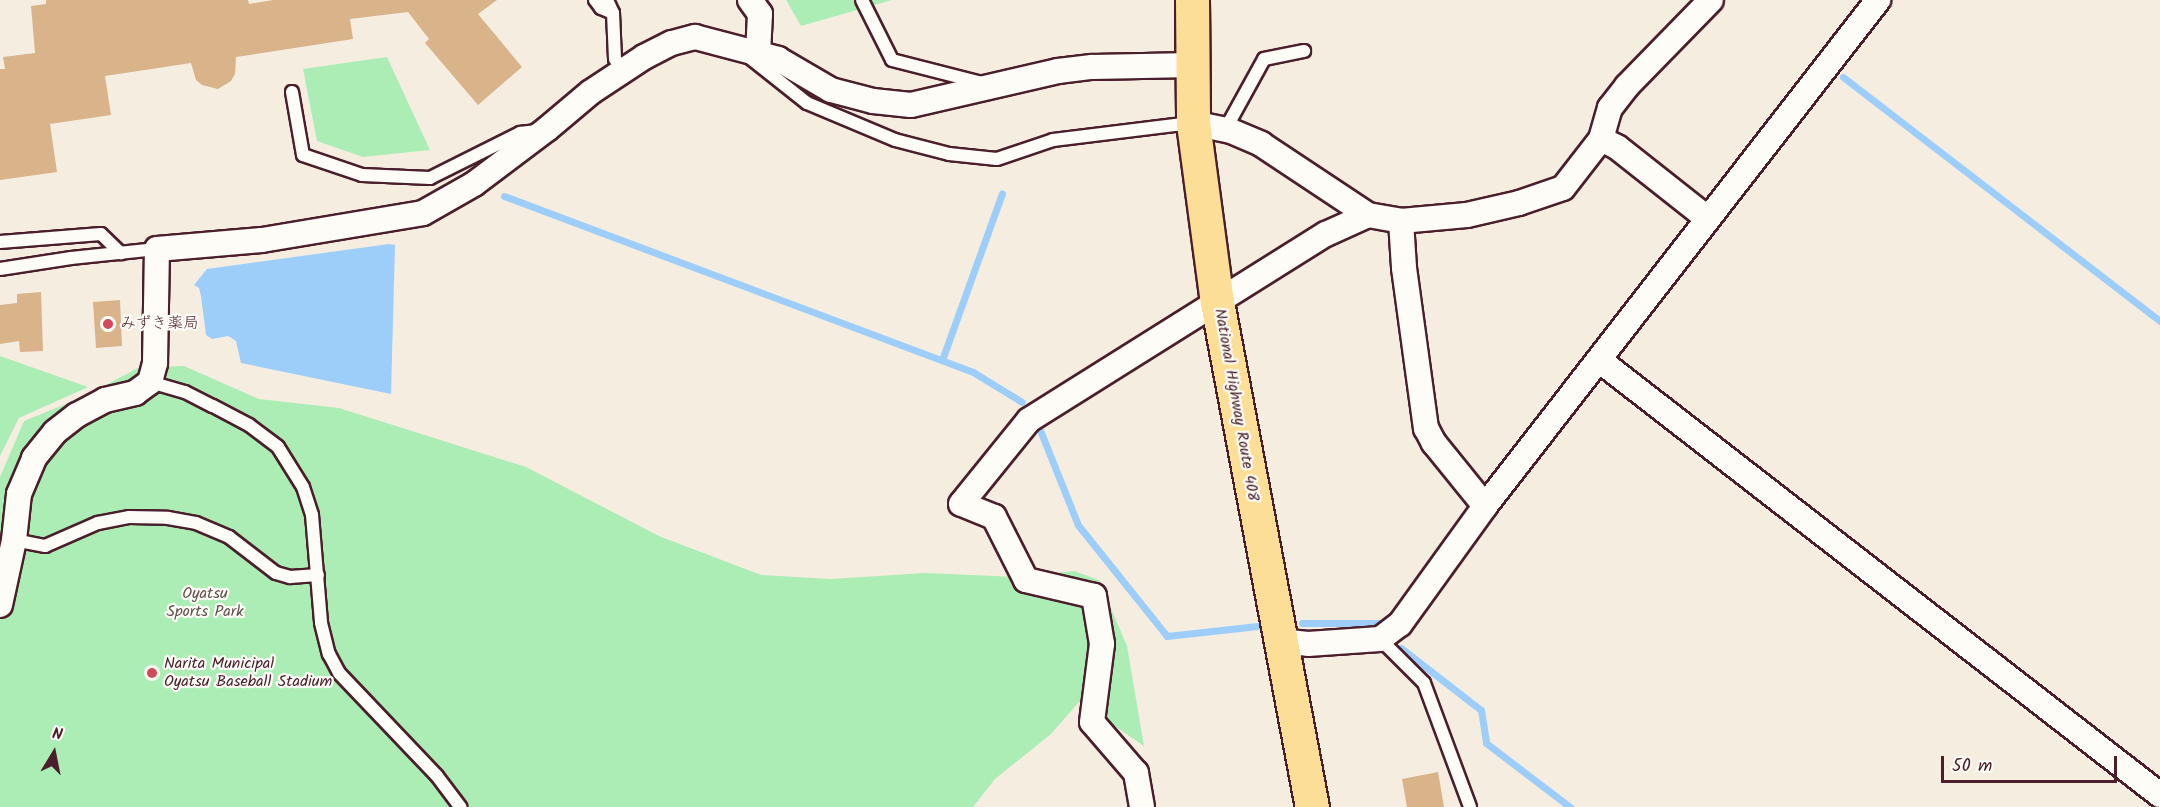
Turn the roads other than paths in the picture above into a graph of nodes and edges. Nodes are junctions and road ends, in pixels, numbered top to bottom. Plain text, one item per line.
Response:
1 (595, 0) edge
2 (607, 0) edge
3 (750, 0) edge
4 (862, 0) edge
5 (1192, 0) edge
6 (1711, 0) edge
7 (1878, 0) edge
8 (612, 13) junction
9 (748, 51) junction
10 (1304, 51) dead end
11 (1193, 65) junction
12 (623, 70) junction
13 (989, 85) junction
14 (292, 92) dead end
15 (1193, 123) junction
16 (547, 129) junction
17 (1225, 130) junction
18 (1600, 138) junction
19 (1368, 215) junction
20 (1707, 218) junction
21 (1401, 221) junction
22 (0, 242) edge
23 (157, 249) junction
24 (122, 253) junction
25 (0, 269) edge
26 (1217, 302) junction
27 (1599, 360) junction
28 (150, 382) junction
29 (1485, 506) junction
30 (14, 540) junction
31 (0, 562) edge
32 (318, 575) junction
33 (0, 605) edge
34 (1380, 639) junction
35 (1280, 641) junction
36 (2160, 795) edge
37 (460, 807) edge
38 (1142, 807) edge
39 (1312, 807) edge
40 (1470, 807) edge

1 - 8 lane
2 - 8 lane
3 - 9 street
4 - 13 lane
5 - 11 highway, National Highway Route 408
6 - 18 street
7 - 20 street
8 - 12 lane
9 - 12 street
9 - 13 street
9 - 15 lane
10 - 17 lane
11 - 13 street
11 - 15 highway, National Highway Route 408
12 - 16 street
14 - 16 lane
15 - 17 street
15 - 26 highway, National Highway Route 408
16 - 23 street
17 - 19 street
18 - 20 street
18 - 21 street
19 - 21 street
19 - 26 street
20 - 27 street
21 - 29 street
22 - 24 lane
23 - 24 lane
23 - 28 street
24 - 25 lane
26 - 35 highway, National Highway Route 408
26 - 38 street
27 - 29 street
27 - 36 street
28 - 30 street
28 - 32 lane
29 - 34 street
30 - 31 street
30 - 32 lane
30 - 33 street
32 - 37 lane
34 - 35 street
34 - 40 lane
35 - 39 highway, National Highway Route 408

